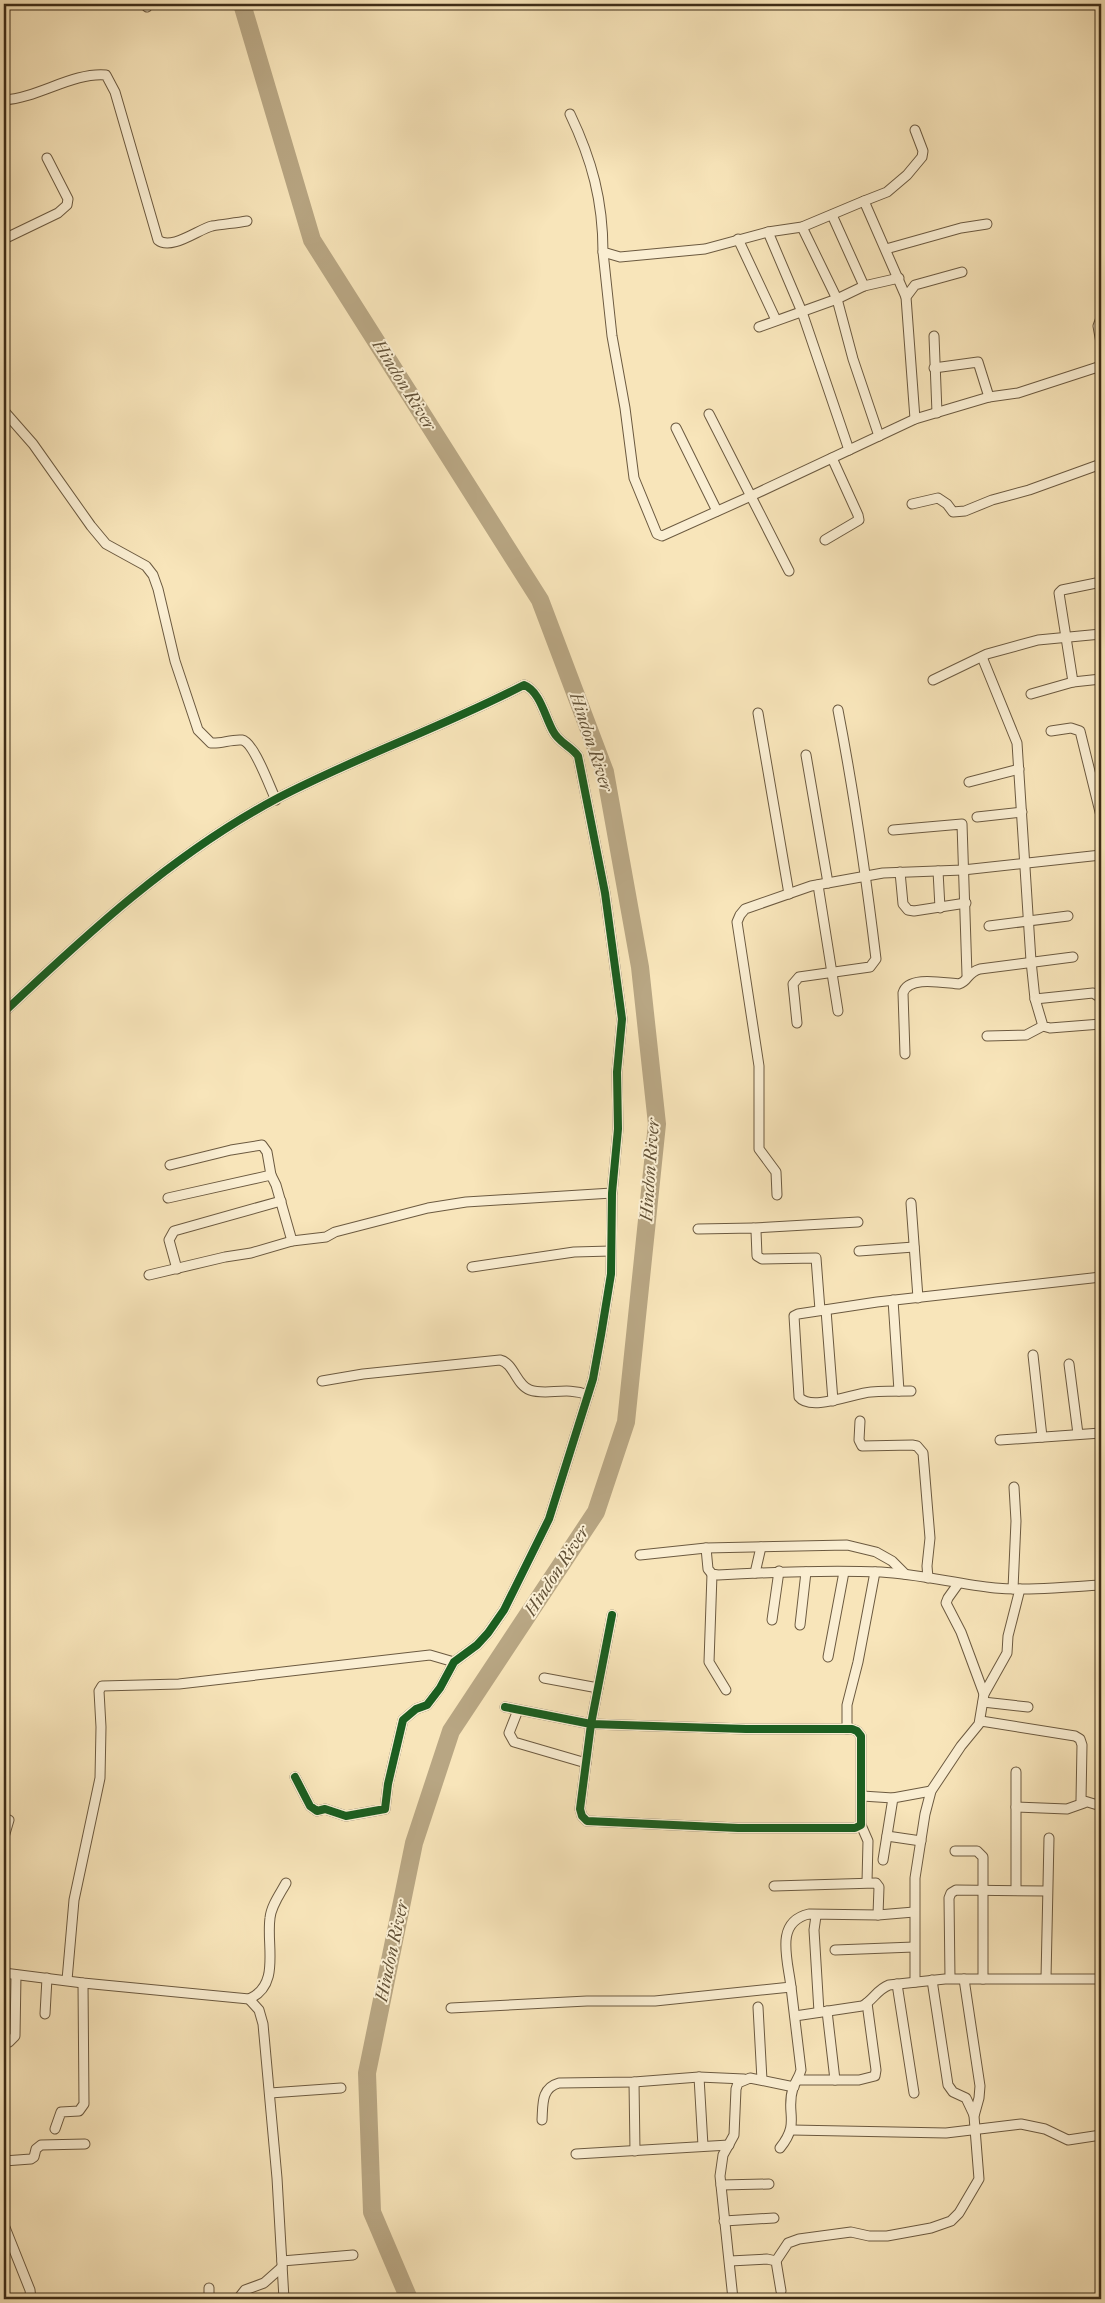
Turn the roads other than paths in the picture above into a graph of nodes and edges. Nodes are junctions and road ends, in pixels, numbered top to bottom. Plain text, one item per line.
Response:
1 (4, 100) edge
2 (570, 114) dead end
3 (915, 130) dead end
4 (47, 158) dead end
5 (864, 201) junction
6 (832, 216) junction
7 (248, 221) dead end
8 (987, 224) dead end
9 (802, 226) junction
10 (768, 232) junction
11 (4, 239) edge
12 (738, 239) junction
13 (886, 249) junction
14 (603, 252) junction
15 (962, 272) dead end
16 (899, 278) junction
17 (864, 286) junction
18 (906, 297) junction
19 (837, 299) junction
20 (802, 312) junction
21 (1101, 318) edge
22 (776, 320) junction
23 (759, 327) dead end
24 (934, 336) dead end
25 (1101, 343) edge
26 (1101, 366) edge
27 (934, 368) junction
28 (989, 397) junction
29 (4, 411) edge
30 (937, 413) junction
31 (709, 414) dead end
32 (915, 419) junction
33 (676, 428) dead end
34 (879, 436) junction
35 (849, 450) junction
36 (832, 458) junction
37 (1101, 464) edge
38 (751, 496) junction
39 (912, 504) dead end
40 (717, 511) junction
41 (825, 540) dead end
42 (789, 571) dead end
43 (1101, 582) edge
44 (1101, 634) edge
45 (1067, 639) junction
46 (982, 657) junction
47 (1101, 679) edge
48 (933, 680) dead end
49 (1073, 682) junction
50 (1030, 694) dead end
51 (838, 710) dead end
52 (758, 713) dead end
53 (1051, 731) dead end
54 (806, 755) dead end
55 (1019, 769) junction
56 (969, 782) dead end
57 (1097, 782) edge
58 (276, 800) junction
59 (1022, 812) junction
60 (1101, 816) edge
61 (977, 817) dead end
62 (893, 830) dead end
63 (1101, 855) edge
64 (1025, 863) junction
65 (963, 870) junction
66 (938, 871) junction
67 (900, 872) junction
68 (866, 876) junction
69 (823, 884) junction
70 (790, 894) junction
71 (966, 903) junction
72 (940, 908) junction
73 (1068, 916) dead end
74 (1028, 920) junction
75 (989, 926) dead end
76 (1072, 957) dead end
77 (1031, 961) junction
78 (833, 973) junction
79 (967, 975) junction
80 (1101, 998) edge
81 (1035, 999) junction
82 (838, 1011) dead end
83 (4, 1012) edge
84 (797, 1023) dead end
85 (1101, 1024) edge
86 (1043, 1026) junction
87 (987, 1036) dead end
88 (905, 1054) dead end
89 (170, 1165) dead end
90 (271, 1175) junction
91 (612, 1193) junction
92 (777, 1195) dead end
93 (168, 1198) dead end
94 (281, 1201) junction
95 (911, 1203) dead end
96 (858, 1222) dead end
97 (754, 1228) junction
98 (698, 1229) dead end
99 (292, 1241) junction
100 (914, 1247) junction
101 (611, 1251) junction
102 (859, 1251) dead end
103 (472, 1267) dead end
104 (177, 1269) junction
105 (149, 1275) dead end
106 (1101, 1276) edge
107 (918, 1298) junction
108 (893, 1300) junction
109 (823, 1310) junction
110 (1033, 1355) dead end
111 (1069, 1364) dead end
112 (322, 1382) dead end
113 (899, 1391) junction
114 (911, 1391) dead end
115 (588, 1395) junction
116 (833, 1401) junction
117 (860, 1422) dead end
118 (1101, 1432) edge
119 (1078, 1434) junction
120 (1042, 1436) junction
121 (1000, 1440) dead end
122 (1014, 1488) dead end
123 (761, 1547) junction
124 (706, 1548) junction
125 (640, 1555) dead end
126 (779, 1572) junction
127 (806, 1572) junction
128 (844, 1572) junction
129 (876, 1572) junction
130 (755, 1573) junction
131 (712, 1574) junction
132 (905, 1574) junction
133 (928, 1578) junction
134 (958, 1584) junction
135 (1101, 1585) edge
136 (1017, 1589) junction
137 (612, 1615) dead end
138 (772, 1620) dead end
139 (800, 1625) dead end
140 (828, 1657) dead end
141 (454, 1662) junction
142 (544, 1678) dead end
143 (598, 1688) junction
144 (726, 1690) dead end
145 (984, 1698) junction
146 (504, 1707) dead end
147 (1028, 1708) dead end
148 (518, 1710) junction
149 (980, 1720) junction
150 (591, 1724) junction
151 (847, 1729) junction
152 (586, 1763) junction
153 (1016, 1772) dead end
154 (295, 1777) dead end
155 (931, 1791) junction
156 (862, 1796) junction
157 (893, 1798) junction
158 (1084, 1803) junction
159 (1101, 1806) edge
160 (1016, 1807) junction
161 (9, 1820) dead end
162 (861, 1825) junction
163 (887, 1836) junction
164 (4, 1837) edge
165 (1049, 1838) dead end
166 (921, 1841) junction
167 (955, 1851) dead end
168 (883, 1860) dead end
169 (867, 1882) junction
170 (286, 1883) dead end
171 (774, 1886) dead end
172 (981, 1890) junction
173 (1016, 1890) junction
174 (1047, 1891) junction
175 (914, 1912) junction
176 (878, 1915) junction
177 (816, 1916) junction
178 (914, 1947) junction
179 (835, 1950) dead end
180 (4, 1973) edge
181 (16, 1975) junction
182 (47, 1978) junction
183 (950, 1978) junction
184 (964, 1978) junction
185 (983, 1978) junction
186 (1046, 1978) junction
187 (1101, 1979) edge
188 (67, 1980) junction
189 (932, 1980) junction
190 (915, 1982) junction
191 (83, 1983) junction
192 (897, 1984) junction
193 (790, 1987) junction
194 (249, 1999) junction
195 (868, 2003) junction
196 (758, 2007) dead end
197 (451, 2008) dead end
198 (823, 2011) junction
199 (45, 2014) dead end
200 (795, 2016) junction
201 (4, 2042) edge
202 (699, 2077) junction
203 (744, 2079) junction
204 (762, 2080) junction
205 (835, 2080) junction
206 (634, 2082) junction
207 (796, 2083) junction
208 (341, 2088) dead end
209 (914, 2092) dead end
210 (270, 2093) junction
211 (974, 2116) junction
212 (542, 2120) dead end
213 (55, 2129) dead end
214 (792, 2130) junction
215 (976, 2130) junction
216 (1101, 2135) edge
217 (85, 2144) dead end
218 (729, 2145) junction
219 (703, 2146) junction
220 (780, 2148) dead end
221 (635, 2151) junction
222 (576, 2154) dead end
223 (4, 2160) edge
224 (770, 2184) dead end
225 (721, 2185) junction
226 (774, 2218) dead end
227 (724, 2222) junction
228 (4, 2226) edge
229 (353, 2255) dead end
230 (776, 2260) junction
231 (730, 2261) junction
232 (282, 2264) junction
233 (209, 2288) dead end
234 (780, 2291) dead end
235 (31, 2299) edge
236 (209, 2299) edge
237 (238, 2299) edge
238 (284, 2299) edge
239 (733, 2299) edge

1 - 7 street
2 - 14 street
3 - 5 street
4 - 11 street
5 - 6 street
5 - 13 street
6 - 9 street
6 - 17 street
8 - 13 street
9 - 10 street
9 - 19 street
10 - 12 street
10 - 20 street
12 - 14 street
12 - 22 street
13 - 16 street
14 - 40 street
15 - 18 street
16 - 17 street
16 - 18 street
17 - 19 street
18 - 32 street
19 - 20 street
19 - 34 street
20 - 22 street
20 - 35 street
21 - 25 street
22 - 23 street
24 - 27 street
26 - 28 street
27 - 28 street
27 - 30 street
28 - 30 street
29 - 58 street
30 - 32 street
31 - 38 street
32 - 34 street
33 - 40 street
34 - 35 street
35 - 36 street
36 - 38 street
36 - 41 street
37 - 39 street
38 - 40 street
38 - 42 street
43 - 45 street
44 - 45 street
45 - 46 street
45 - 49 street
46 - 48 street
46 - 55 street
47 - 49 street
49 - 50 street
51 - 68 street
52 - 70 street
53 - 57 street
54 - 69 street
55 - 56 street
55 - 59 street
57 - 60 street
58 - 83 street
58 - 91 street
59 - 61 street
59 - 64 street
62 - 65 street
63 - 64 street
64 - 65 street
64 - 74 street
65 - 66 street
65 - 71 street
66 - 67 street
66 - 72 street
67 - 68 street
67 - 72 street
68 - 69 street
68 - 78 street
69 - 70 street
69 - 78 street
70 - 92 street
71 - 72 street
71 - 79 street
73 - 74 street
74 - 75 street
74 - 77 street
76 - 77 street
77 - 79 street
77 - 81 street
78 - 82 street
78 - 84 street
79 - 88 street
80 - 81 street
81 - 86 street
85 - 86 street
86 - 87 street
89 - 90 street
90 - 93 street
90 - 94 street
91 - 99 street
91 - 101 street
94 - 99 street
94 - 104 street
95 - 100 street
96 - 97 street
97 - 98 street
97 - 109 street
99 - 104 street
100 - 102 street
100 - 107 street
101 - 103 street
101 - 115 street
104 - 105 street
106 - 107 street
107 - 108 street
108 - 109 street
108 - 113 street
109 - 116 street
109 - 116 street
110 - 120 street
111 - 119 street
112 - 115 street
113 - 114 street
113 - 116 street
115 - 141 street
117 - 133 street
118 - 119 street
119 - 120 street
120 - 121 street
122 - 136 street
123 - 124 street
123 - 130 street
123 - 132 street
124 - 125 street
124 - 131 street
126 - 127 street
126 - 130 street
126 - 138 street
127 - 128 street
127 - 139 street
128 - 129 street
128 - 140 street
129 - 132 street
129 - 151 street
130 - 131 street
131 - 144 street
132 - 133 street
133 - 134 street
134 - 136 street
134 - 145 street
135 - 136 street
136 - 145 street
137 - 143 street
141 - 154 street
141 - 188 street
142 - 143 street
143 - 150 street
145 - 147 street
145 - 149 street
146 - 148 street
148 - 150 street
148 - 152 street
149 - 155 street
149 - 158 street
150 - 151 street
150 - 152 street
151 - 156 street
152 - 162 street
153 - 160 street
155 - 157 street
155 - 166 street
156 - 157 street
156 - 162 street
157 - 163 street
158 - 159 street
158 - 160 street
160 - 173 street
161 - 164 street
162 - 169 street
163 - 166 street
163 - 168 street
165 - 174 street
166 - 175 street
167 - 172 street
169 - 171 street
169 - 176 street
170 - 194 street
172 - 173 street
172 - 183 street
172 - 185 street
173 - 174 street
174 - 186 street
175 - 176 street
175 - 178 street
176 - 177 street
177 - 193 street
177 - 198 street
178 - 179 street
178 - 190 street
180 - 181 street
181 - 182 street
181 - 201 street
182 - 188 street
182 - 199 street
183 - 184 street
183 - 189 street
184 - 185 street
184 - 211 street
185 - 186 street
186 - 187 street
188 - 191 street
189 - 190 street
189 - 211 street
190 - 192 street
191 - 194 street
191 - 213 street
192 - 195 street
192 - 209 street
193 - 197 street
193 - 200 street
194 - 210 street
195 - 198 street
195 - 205 street
196 - 204 street
198 - 200 street
198 - 205 street
200 - 207 street
202 - 203 street
202 - 206 street
202 - 219 street
203 - 204 street
203 - 218 street
204 - 207 street
205 - 207 street
206 - 212 street
206 - 221 street
207 - 214 street
208 - 210 street
210 - 232 street
211 - 215 street
214 - 215 street
214 - 220 street
215 - 216 street
215 - 230 street
217 - 223 street
218 - 219 street
218 - 225 street
219 - 221 street
221 - 222 street
224 - 225 street
225 - 227 street
226 - 227 street
227 - 231 street
228 - 235 street
229 - 232 street
230 - 231 street
230 - 234 street
231 - 239 street
232 - 237 street
232 - 238 street
233 - 236 street

